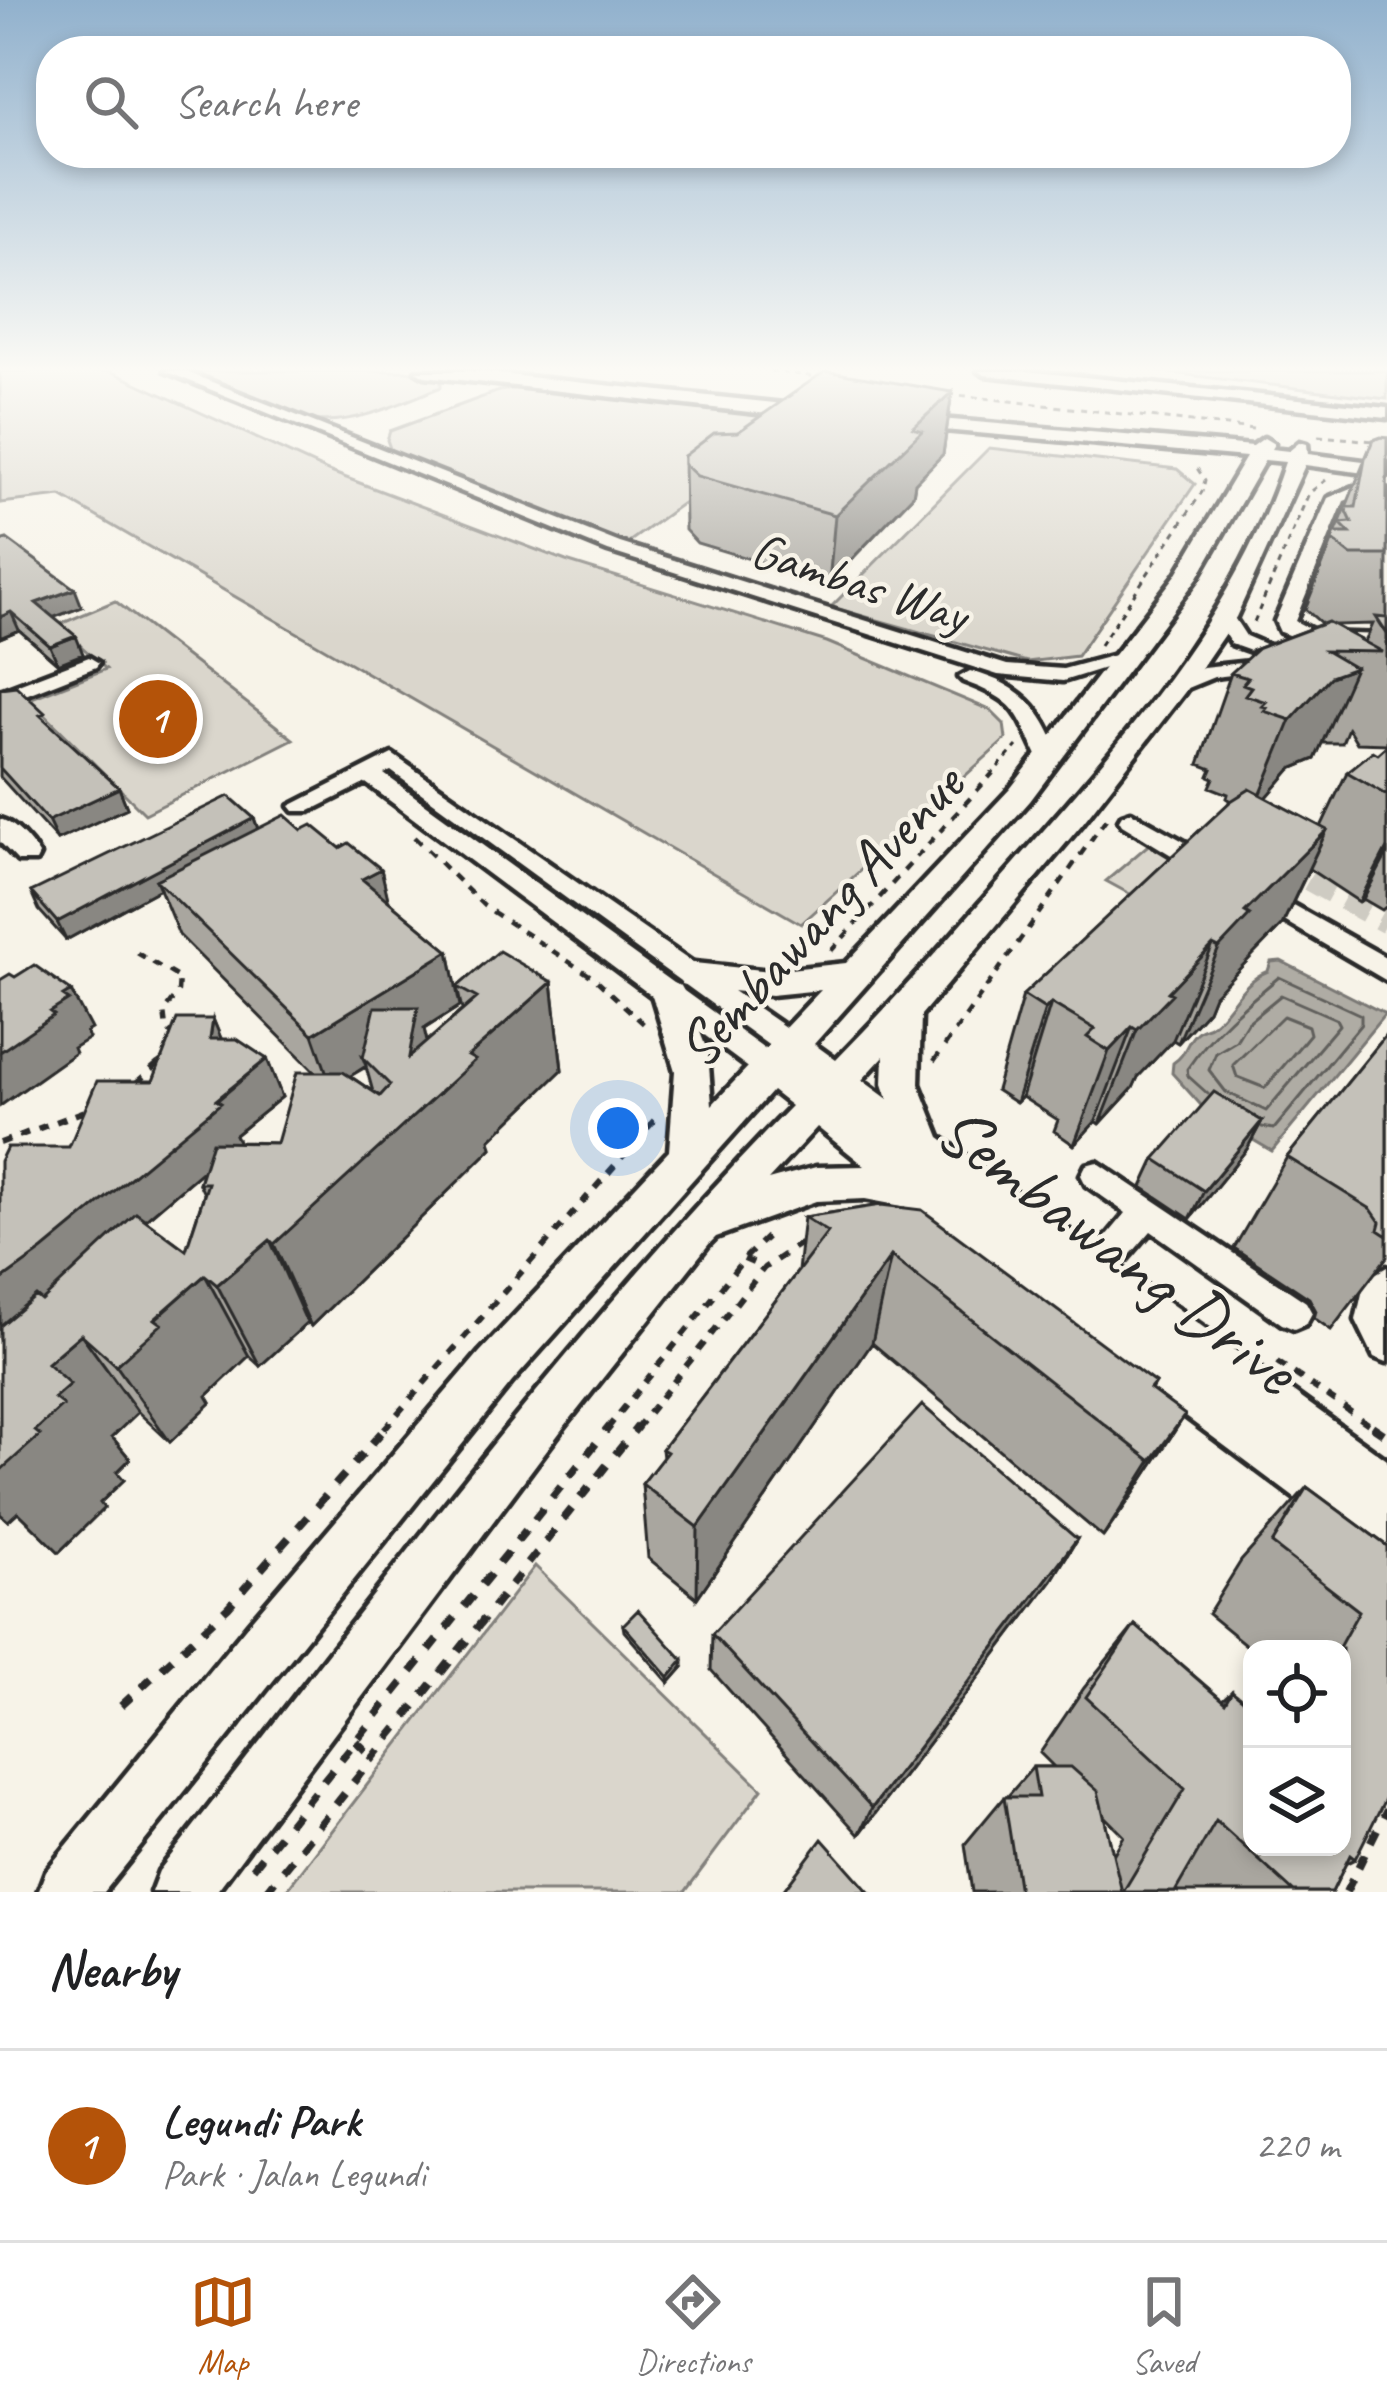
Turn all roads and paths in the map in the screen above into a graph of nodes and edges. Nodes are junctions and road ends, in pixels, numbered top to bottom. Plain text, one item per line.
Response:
1 (365, 459) edge
2 (392, 459) edge
3 (1198, 459) edge
4 (1253, 459) edge
5 (1300, 459) edge
6 (1192, 464) dead end
7 (1384, 464) edge
8 (1331, 479) dead end
9 (1288, 486) junction
10 (1237, 492) junction
11 (1387, 496) edge
12 (1224, 617) junction
13 (1259, 632) dead end
14 (1387, 641) edge
15 (1126, 658) junction
16 (89, 663) dead end
17 (1063, 675) junction
18 (1175, 687) junction
19 (0, 699) edge
20 (1030, 709) junction
21 (1049, 758) junction
22 (302, 806) dead end
23 (1119, 819) joint
24 (0, 827) edge
25 (413, 836) dead end
26 (27, 856) dead end
27 (137, 953) dead end
28 (843, 963) junction
29 (1387, 971) edge
30 (682, 985) junction
31 (904, 1012) junction
32 (650, 1030) dead end
33 (188, 1042) edge
34 (166, 1054) edge
35 (778, 1056) junction
36 (930, 1073) dead end
37 (123, 1093) edge
38 (827, 1094) junction
39 (105, 1102) edge
40 (668, 1104) dead end
41 (0, 1143) edge
42 (926, 1149) junction
43 (688, 1153) junction
44 (1097, 1175) dead end
45 (934, 1197) junction
46 (1149, 1211) junction
47 (776, 1230) dead end
48 (695, 1231) junction
49 (814, 1238) edge
50 (744, 1259) junction
51 (764, 1268) junction
52 (1094, 1272) junction
53 (1387, 1283) edge
54 (1294, 1313) dead end
55 (1387, 1346) edge
56 (1387, 1489) edge
57 (1387, 1537) edge
58 (121, 1706) dead end
59 (356, 1740) junction
60 (373, 1759) junction
61 (1387, 1809) edge
62 (248, 1875) dead end
63 (67, 1892) edge
64 (180, 1892) edge
65 (266, 1892) edge
66 (1346, 1892) edge

1 - 20 street, Gambas Way
2 - 17 street, Gambas Way
3 - 10 main road
4 - 10 main road, Sembawang Avenue
5 - 9 main road, Sembawang Avenue
6 - 17 path
7 - 9 main road
8 - 13 path
9 - 12 main road, Sembawang Avenue
10 - 15 main road, Sembawang Avenue
11 - 14 street
12 - 18 main road, Sembawang Avenue
12 - 18 street
15 - 17 street, Gambas Way
15 - 21 main road, Sembawang Avenue
16 - 19 street
18 - 31 main road, Sembawang Avenue
20 - 21 street
20 - 28 path
21 - 28 main road, Sembawang Avenue
22 - 30 street
23 - 29 street
23 - 36 path
24 - 26 street
25 - 32 path
27 - 33 path
28 - 30 main road
28 - 35 main road, Sembawang Avenue
30 - 35 street
30 - 43 main road
31 - 38 main road, Sembawang Avenue
31 - 42 main road
34 - 37 path
35 - 38 main road, Sembawang Drive
35 - 43 main road, Sembawang Avenue
38 - 42 main road, Sembawang Drive
38 - 45 main road, Sembawang Drive
38 - 48 main road, Sembawang Avenue
39 - 41 path
40 - 58 path
42 - 52 main road, Sembawang Drive
43 - 63 main road, Sembawang Avenue
44 - 46 street
45 - 48 main road
45 - 57 main road, Sembawang Drive
46 - 52 street
46 - 54 street
47 - 50 path
48 - 64 main road, Sembawang Avenue
49 - 51 path
50 - 51 path
50 - 59 path
51 - 60 path
52 - 56 main road, Sembawang Drive
53 - 55 street
59 - 60 path
59 - 62 path
60 - 65 path
61 - 66 path

